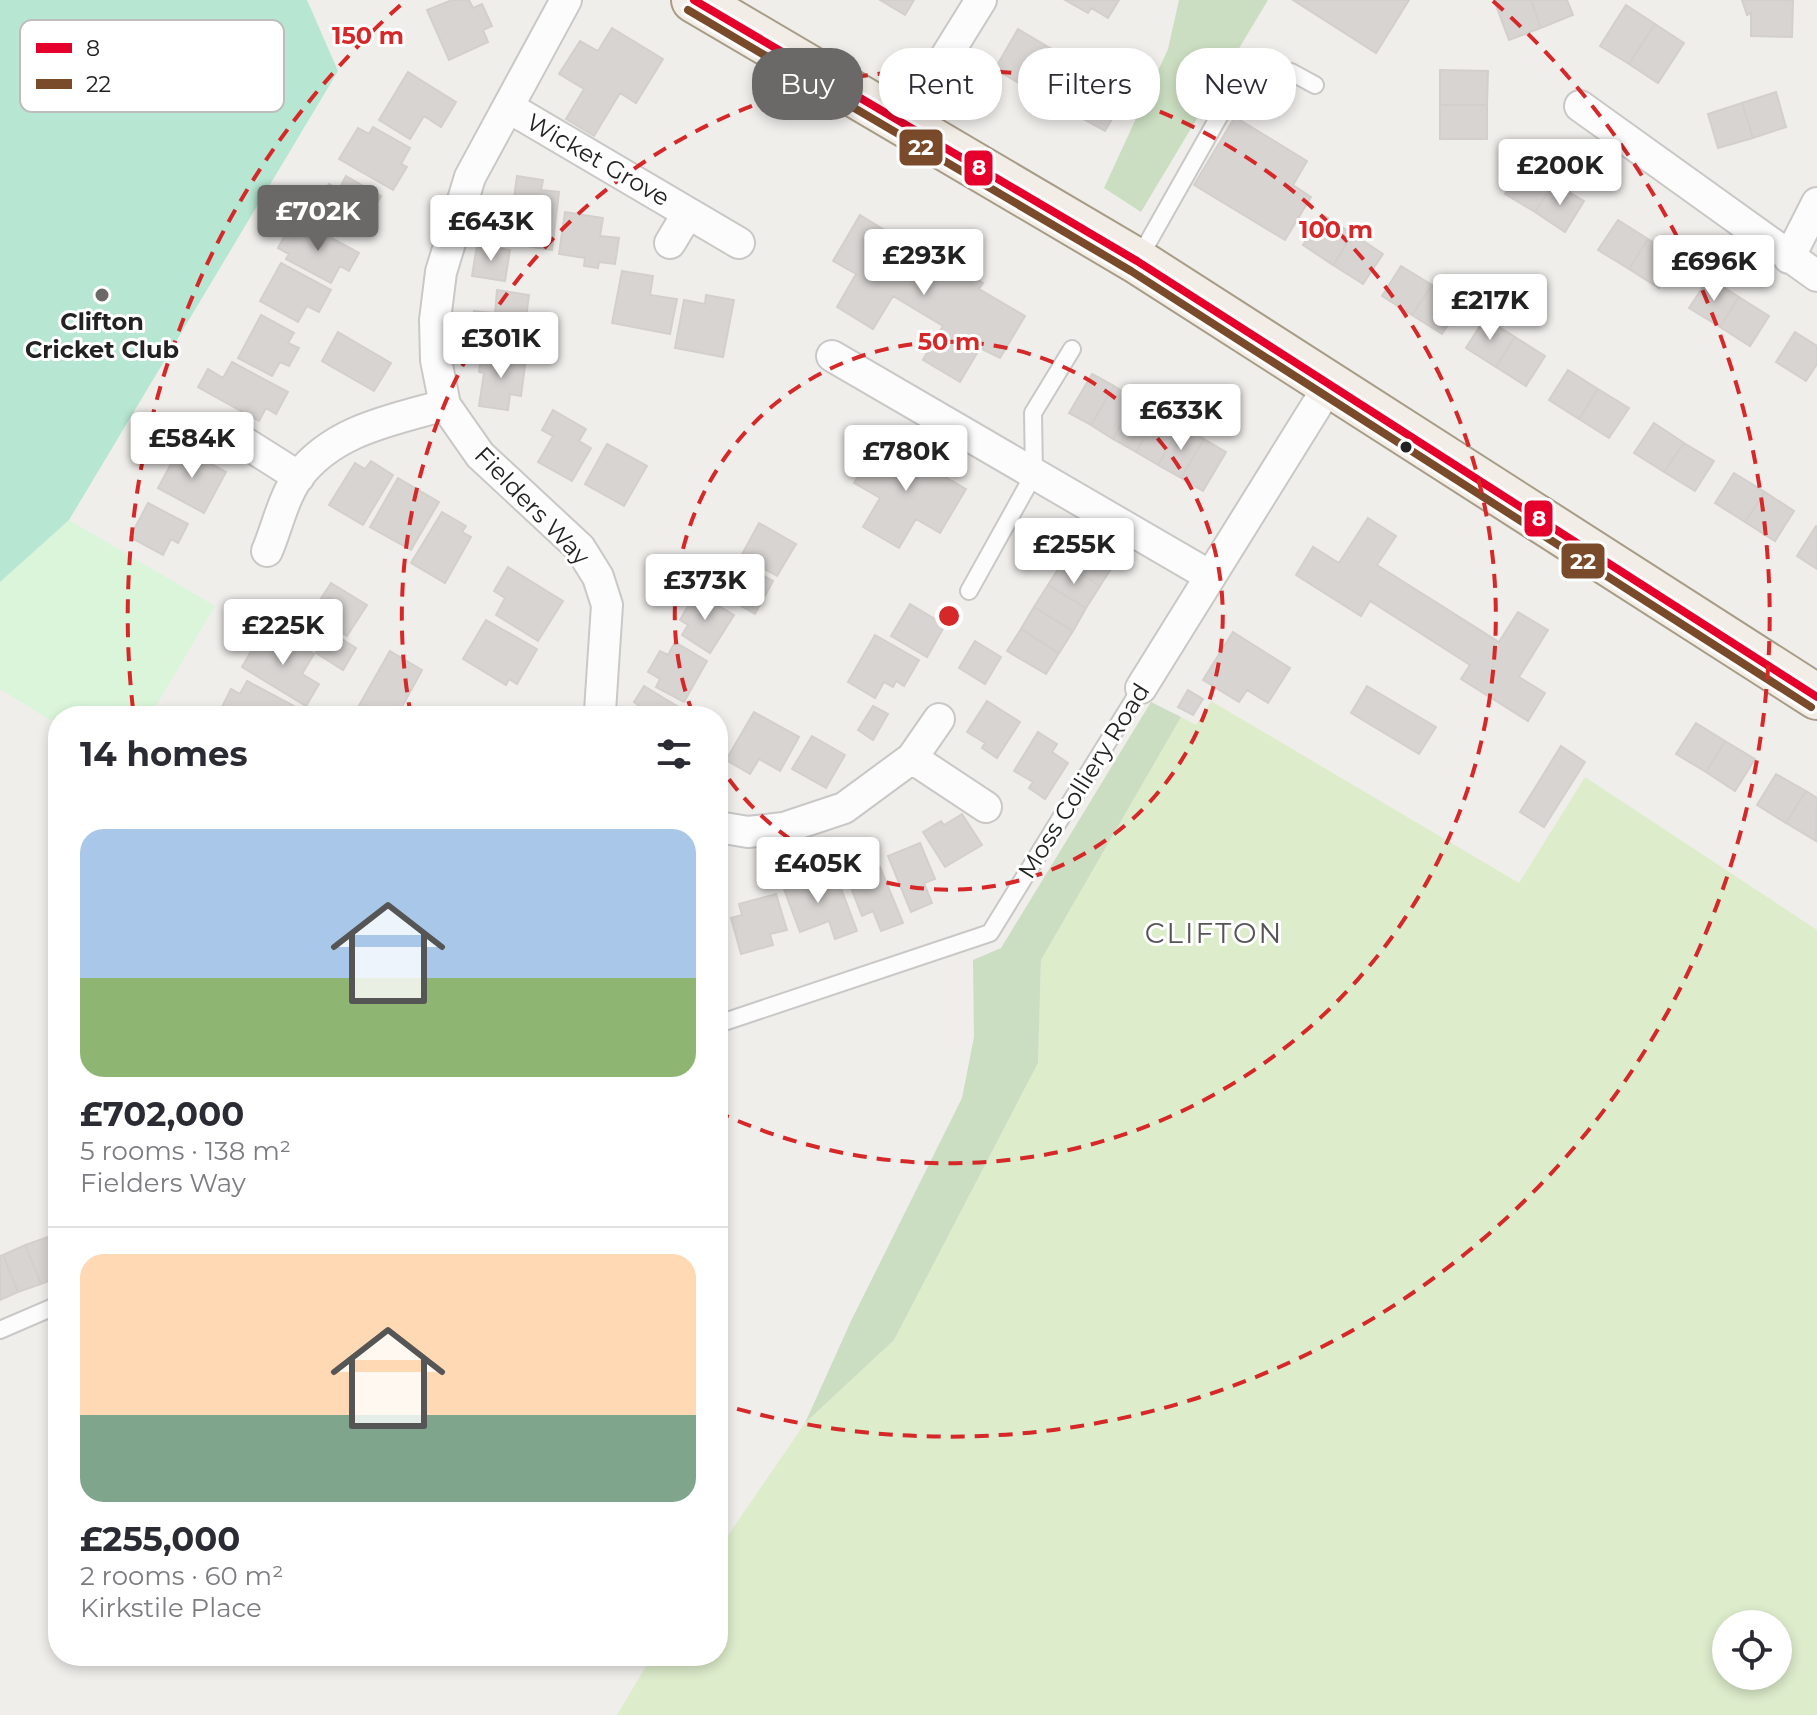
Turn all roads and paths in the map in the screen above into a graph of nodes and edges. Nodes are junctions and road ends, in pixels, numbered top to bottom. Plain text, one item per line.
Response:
1 (566, 0) edge
2 (694, 0) edge
3 (981, 0) edge
4 (1315, 85) dead end
5 (1580, 106) dead end
6 (508, 107) junction
7 (904, 124) junction
8 (1817, 203) edge
9 (688, 213) junction
10 (670, 243) dead end
11 (739, 243) dead end
12 (1789, 258) junction
13 (1137, 261) junction
14 (1817, 276) edge
15 (1072, 349) dead end
16 (832, 356) dead end
17 (1330, 384) junction
18 (445, 405) junction
19 (239, 439) dead end
20 (1034, 474) junction
21 (299, 477) junction
22 (267, 551) dead end
23 (1210, 576) junction
24 (969, 591) dead end
25 (1141, 688) joint
26 (1817, 697) edge
27 (595, 706) edge
28 (939, 719) dead end
29 (912, 758) junction
30 (986, 807) dead end
31 (728, 829) edge
32 (728, 1021) edge
33 (48, 1309) edge
34 (0, 1330) edge

1 - 6 street, Fielders Way
2 - 7 main road
3 - 7 street
4 - 13 lane
5 - 12 street
6 - 9 street, Wicket Grove
6 - 18 street, Fielders Way
7 - 13 main road
8 - 12 street
9 - 10 street, Wicket Grove
9 - 11 street, Wicket Grove
12 - 14 street
13 - 17 main road
15 - 20 lane
16 - 20 street
17 - 23 street, Moss Colliery Road
17 - 26 main road
18 - 21 street
18 - 27 street, Fielders Way
19 - 21 street
20 - 23 street
20 - 24 lane
21 - 22 street
23 - 25 street, Moss Colliery Road
25 - 32 lane, Moss Colliery Road
28 - 29 street
29 - 30 street
29 - 31 street
33 - 34 lane

